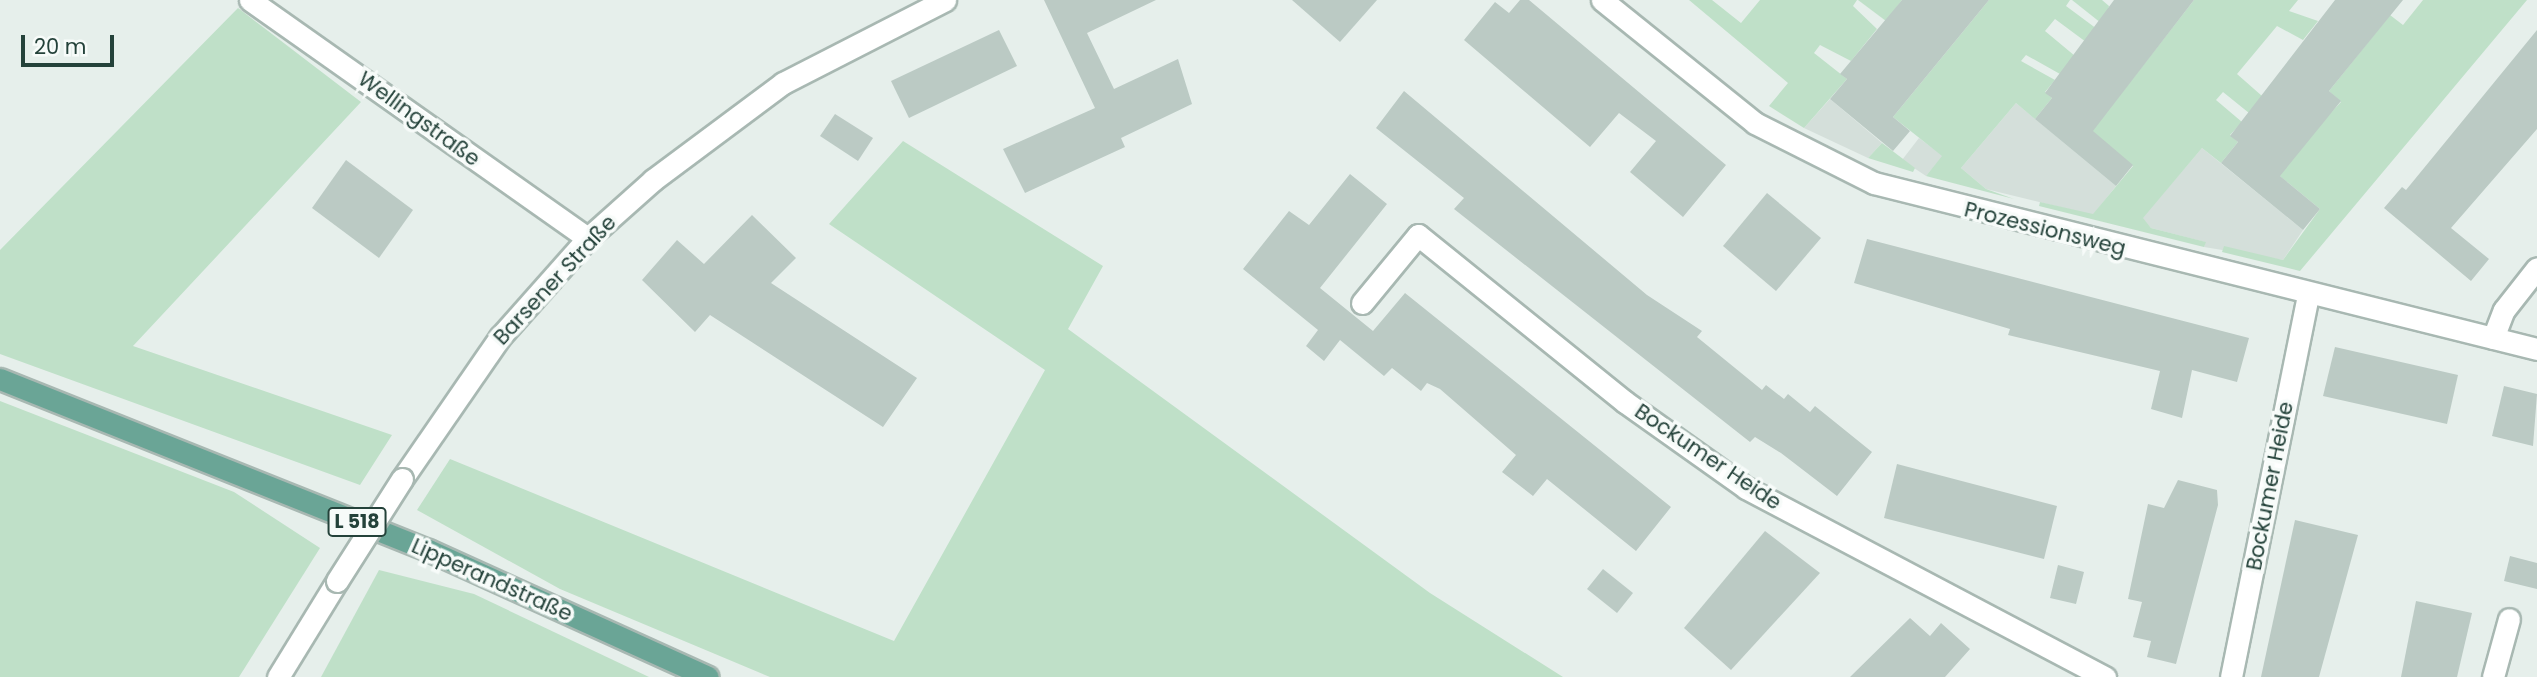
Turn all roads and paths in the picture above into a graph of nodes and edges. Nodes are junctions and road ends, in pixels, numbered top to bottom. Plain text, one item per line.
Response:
1 (250, 0) edge
2 (945, 0) edge
3 (1602, 0) edge
4 (588, 238) junction
5 (2537, 268) edge
6 (2308, 294) junction
7 (1362, 303) dead end
8 (2493, 338) junction
9 (2537, 349) edge
10 (0, 379) edge
11 (2509, 620) dead end
12 (278, 677) edge
13 (708, 677) edge
14 (2105, 677) edge
15 (2231, 677) edge
16 (2493, 677) edge

1 - 4 street, Wellingstraße
2 - 4 street, Barsener Straße
3 - 6 street, Prozessionsweg
4 - 12 street, Barsener Straße, bridge
5 - 8 street
6 - 8 street, Prozessionsweg
6 - 15 street, Bockumer Heide
7 - 14 street, Bockumer Heide
8 - 9 street, Prozessionsweg
10 - 13 main road, Lipperandstraße / L 518
11 - 16 street

